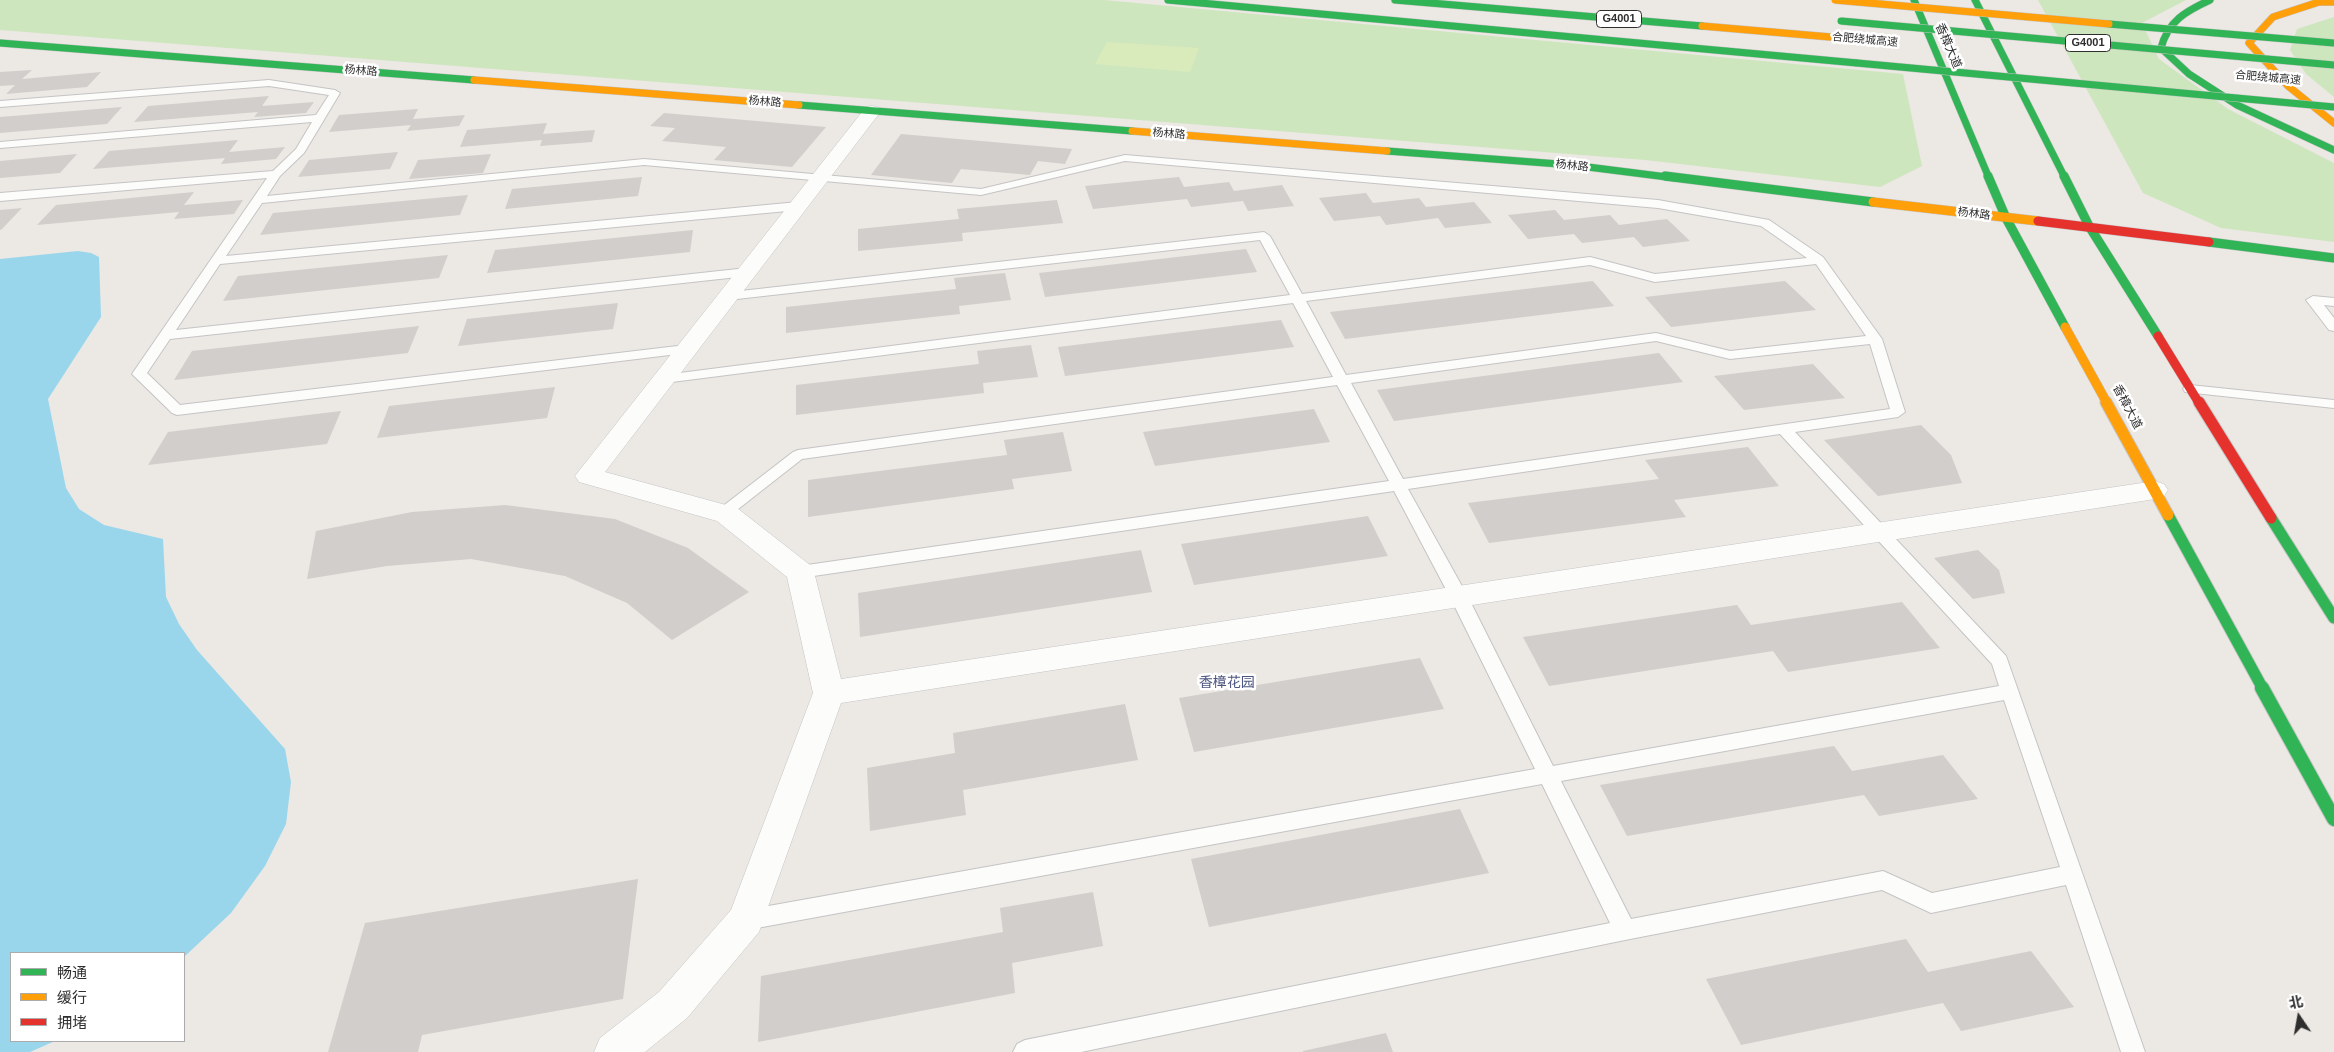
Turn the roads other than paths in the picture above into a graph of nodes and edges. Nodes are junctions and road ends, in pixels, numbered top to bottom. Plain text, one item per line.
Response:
1 (1168, 0) edge
2 (1396, 0) edge
3 (1835, 0) edge
4 (1914, 0) edge
5 (1975, 0) edge
6 (2210, 0) edge
7 (2334, 2) edge
8 (1837, 21) dead end
9 (1847, 39) dead end
10 (0, 43) edge
11 (2334, 43) edge
12 (1921, 46) dead end
13 (1951, 48) dead end
14 (1990, 52) dead end
15 (2019, 55) dead end
16 (2334, 65) edge
17 (2167, 68) dead end
18 (2206, 72) dead end
19 (2265, 78) dead end
20 (2304, 81) dead end
21 (0, 104) edge
22 (2334, 107) edge
23 (872, 111) junction
24 (320, 118) junction
25 (2334, 123) edge
26 (0, 145) edge
27 (2334, 150) edge
28 (276, 174) junction
29 (819, 179) junction
30 (0, 197) edge
31 (258, 200) junction
32 (798, 206) junction
33 (2006, 218) junction
34 (2089, 226) junction
35 (2334, 258) edge
36 (1819, 260) junction
37 (216, 261) junction
38 (747, 272) junction
39 (728, 296) junction
40 (1298, 298) junction
41 (2334, 302) edge
42 (2334, 327) edge
43 (166, 335) junction
44 (1875, 339) junction
45 (686, 349) junction
46 (664, 379) junction
47 (1342, 380) junction
48 (2190, 388) junction
49 (2334, 404) edge
50 (1784, 428) junction
51 (1398, 485) junction
52 (2155, 490) junction
53 (722, 513) junction
54 (1879, 532) junction
55 (800, 572) junction
56 (1459, 597) junction
57 (2334, 618) edge
58 (2011, 691) junction
59 (829, 693) junction
60 (1548, 775) junction
61 (2334, 819) edge
62 (2073, 874) junction
63 (746, 920) junction
64 (1625, 930) junction
65 (614, 1052) edge
66 (1025, 1052) edge
67 (2133, 1052) edge

1 - 22 main road, bridge
2 - 9 main road, 合肥绕城高速 / G4001
3 - 11 main road, bridge
4 - 33 main road, 香樟大道
5 - 34 main road
6 - 27 main road
7 - 25 main road
8 - 16 main road, 合肥绕城高速 / G4001, bridge
10 - 23 main road, 杨林路
12 - 13 main road
14 - 15 main road
17 - 18 main road
19 - 20 main road, 合肥绕城高速
21 - 24 lane
23 - 29 street
23 - 33 main road, 杨林路
24 - 26 lane
24 - 28 lane
28 - 30 lane
28 - 31 lane
29 - 31 lane
29 - 32 street
29 - 36 lane
31 - 37 lane
32 - 37 lane
32 - 38 street
33 - 34 main road, 杨林路
33 - 52 main road, 香樟大道
34 - 35 main road, 杨林路
34 - 48 main road
36 - 40 lane
36 - 44 lane
37 - 43 lane
38 - 39 street
38 - 43 lane
39 - 40 lane
39 - 45 street
40 - 46 lane
40 - 47 lane
41 - 42 lane
43 - 45 lane
44 - 47 lane
44 - 50 lane
45 - 46 street
46 - 53 street
47 - 51 lane
47 - 53 lane
48 - 49 lane
48 - 57 main road
50 - 51 lane
50 - 54 lane
51 - 55 lane
51 - 56 lane
52 - 54 street
52 - 61 main road, 香樟大道
53 - 55 street
54 - 56 street
54 - 58 lane
55 - 59 street
56 - 59 street
56 - 60 lane
58 - 60 lane
58 - 62 lane
59 - 63 street
60 - 63 lane
60 - 64 lane
62 - 64 lane
62 - 67 lane
63 - 65 street
64 - 66 lane

